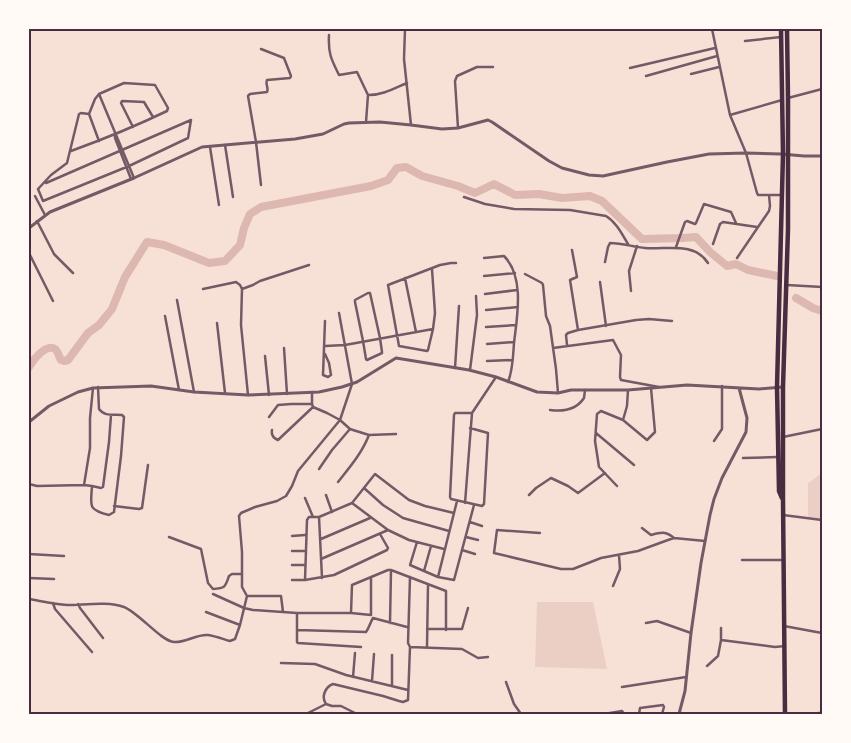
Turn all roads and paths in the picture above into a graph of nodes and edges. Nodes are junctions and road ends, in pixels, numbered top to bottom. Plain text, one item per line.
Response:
1 (405, 29) edge
2 (712, 29) edge
3 (781, 29) edge
4 (787, 29) edge
5 (329, 35) dead end
6 (781, 38) junction
7 (745, 41) dead end
8 (715, 48) junction
9 (261, 49) dead end
10 (717, 56) junction
11 (493, 67) dead end
12 (719, 67) junction
13 (630, 68) dead end
14 (691, 74) dead end
15 (646, 76) dead end
16 (407, 83) junction
17 (822, 89) edge
18 (99, 94) junction
19 (368, 95) junction
20 (788, 98) junction
21 (782, 100) junction
22 (90, 114) junction
23 (730, 115) junction
24 (153, 118) junction
25 (366, 122) junction
26 (411, 124) junction
27 (133, 127) junction
28 (458, 128) junction
29 (115, 134) junction
30 (99, 140) junction
31 (256, 142) junction
32 (225, 145) junction
33 (210, 146) junction
34 (71, 151) junction
35 (121, 151) junction
36 (746, 153) junction
37 (786, 154) junction
38 (822, 156) edge
39 (128, 167) junction
40 (132, 179) junction
41 (44, 183) junction
42 (261, 185) dead end
43 (769, 195) junction
44 (782, 195) junction
45 (36, 196) dead end
46 (233, 197) dead end
47 (464, 197) dead end
48 (219, 205) dead end
49 (46, 215) junction
50 (37, 221) junction
51 (736, 223) junction
52 (757, 227) junction
53 (29, 228) edge
54 (628, 244) junction
55 (713, 244) dead end
56 (637, 246) junction
57 (676, 247) junction
58 (572, 250) dead end
59 (29, 253) edge
60 (484, 258) dead end
61 (737, 258) dead end
62 (605, 262) dead end
63 (456, 263) dead end
64 (708, 263) dead end
65 (309, 265) dead end
66 (432, 269) junction
67 (73, 273) dead end
68 (514, 274) junction
69 (525, 274) dead end
70 (484, 276) dead end
71 (405, 278) junction
72 (600, 282) dead end
73 (786, 285) junction
74 (822, 287) edge
75 (203, 289) dead end
76 (242, 289) junction
77 (517, 290) junction
78 (631, 291) dead end
79 (485, 294) dead end
80 (476, 296) dead end
81 (177, 300) dead end
82 (53, 301) dead end
83 (459, 306) dead end
84 (518, 307) junction
85 (486, 310) dead end
86 (339, 313) dead end
87 (165, 316) dead end
88 (325, 321) dead end
89 (672, 322) dead end
90 (218, 323) dead end
91 (516, 324) junction
92 (606, 326) junction
93 (486, 327) dead end
94 (433, 329) junction
95 (578, 330) junction
96 (416, 332) junction
97 (397, 335) junction
98 (380, 338) junction
99 (363, 341) junction
100 (514, 342) junction
101 (345, 344) junction
102 (487, 344) dead end
103 (567, 345) junction
104 (325, 346) junction
105 (284, 348) dead end
106 (553, 348) junction
107 (325, 354) junction
108 (265, 356) dead end
109 (512, 360) junction
110 (488, 361) dead end
111 (455, 368) junction
112 (470, 370) junction
113 (495, 379) junction
114 (508, 382) junction
115 (352, 384) junction
116 (722, 386) junction
117 (98, 387) junction
118 (661, 387) junction
119 (780, 387) junction
120 (93, 388) junction
121 (651, 388) junction
122 (739, 388) junction
123 (179, 390) junction
124 (585, 390) junction
125 (628, 390) junction
126 (194, 392) junction
127 (558, 392) junction
128 (225, 393) junction
129 (312, 393) junction
130 (287, 394) junction
131 (248, 395) junction
132 (269, 395) junction
133 (313, 406) junction
134 (550, 410) dead end
135 (472, 413) junction
136 (111, 415) junction
137 (270, 416) dead end
138 (340, 420) junction
139 (623, 420) junction
140 (29, 422) edge
141 (470, 428) junction
142 (350, 429) junction
143 (822, 429) edge
144 (272, 430) dead end
145 (596, 433) junction
146 (396, 434) dead end
147 (369, 435) junction
148 (783, 437) junction
149 (714, 441) dead end
150 (779, 457) junction
151 (743, 458) dead end
152 (148, 465) dead end
153 (634, 465) dead end
154 (318, 469) dead end
155 (605, 473) junction
156 (338, 482) dead end
157 (29, 484) edge
158 (84, 485) junction
159 (92, 486) junction
160 (617, 486) dead end
161 (364, 488) junction
162 (326, 495) dead end
163 (529, 495) dead end
164 (305, 498) dead end
165 (783, 499) junction
166 (458, 500) junction
167 (352, 503) junction
168 (466, 503) junction
169 (474, 505) junction
170 (114, 506) junction
171 (332, 512) junction
172 (454, 513) junction
173 (783, 515) junction
174 (313, 517) junction
175 (320, 517) junction
176 (370, 518) junction
177 (822, 520) edge
178 (470, 522) junction
179 (482, 526) dead end
180 (642, 528) dead end
181 (388, 530) junction
182 (449, 531) junction
183 (540, 533) dead end
184 (380, 534) junction
185 (306, 535) junction
186 (292, 536) dead end
187 (169, 537) dead end
188 (466, 537) junction
189 (321, 538) junction
190 (674, 538) junction
191 (478, 540) dead end
192 (705, 541) junction
193 (417, 542) junction
194 (431, 545) junction
195 (444, 549) junction
196 (462, 550) junction
197 (292, 551) dead end
198 (305, 551) junction
199 (29, 554) edge
200 (474, 554) dead end
201 (619, 555) junction
202 (64, 556) dead end
203 (321, 559) junction
204 (742, 560) dead end
205 (784, 560) junction
206 (292, 565) dead end
207 (305, 565) junction
208 (391, 570) junction
209 (424, 571) junction
210 (241, 574) junction
211 (410, 577) junction
212 (438, 577) junction
213 (29, 578) edge
214 (322, 578) junction
215 (371, 578) junction
216 (54, 579) dead end
217 (292, 580) dead end
218 (304, 580) junction
219 (428, 585) junction
220 (613, 586) dead end
221 (213, 594) dead end
222 (247, 596) junction
223 (29, 599) edge
224 (54, 603) junction
225 (78, 604) junction
226 (244, 608) junction
227 (468, 608) dead end
228 (206, 612) dead end
229 (283, 612) junction
230 (297, 613) junction
231 (351, 613) junction
232 (372, 617) junction
233 (390, 623) junction
234 (646, 623) dead end
235 (240, 625) junction
236 (784, 626) junction
237 (408, 628) junction
238 (721, 628) dead end
239 (427, 629) junction
240 (297, 630) junction
241 (446, 630) junction
242 (691, 633) junction
243 (822, 633) edge
244 (103, 638) dead end
245 (721, 640) junction
246 (785, 646) junction
247 (410, 647) junction
248 (427, 647) junction
249 (360, 648) dead end
250 (92, 652) dead end
251 (355, 653) dead end
252 (374, 654) dead end
253 (392, 654) dead end
254 (488, 658) dead end
255 (282, 663) dead end
256 (707, 666) dead end
257 (353, 677) junction
258 (686, 677) junction
259 (372, 681) junction
260 (506, 682) dead end
261 (392, 685) junction
262 (622, 686) dead end
263 (408, 690) junction
264 (326, 704) junction
265 (306, 714) edge
266 (358, 714) edge
267 (521, 714) edge
268 (604, 714) edge
269 (624, 714) edge
270 (639, 714) edge
271 (662, 714) edge
272 (679, 714) edge
273 (785, 714) edge

1 - 16 street
2 - 8 street
3 - 6 highway
4 - 20 highway
5 - 19 street
6 - 7 street
6 - 21 highway
8 - 10 street
8 - 13 street
9 - 31 street
10 - 12 street
10 - 15 street
11 - 28 street
12 - 14 street
12 - 23 street
16 - 19 street
16 - 26 street
17 - 20 street
18 - 22 street
18 - 24 street
18 - 29 street
19 - 25 street
20 - 21 street
20 - 37 highway
21 - 23 street
21 - 37 highway
22 - 30 street
22 - 34 street
23 - 36 street
24 - 27 street
24 - 27 street
25 - 26 street
25 - 31 street
26 - 28 street
27 - 29 street
28 - 36 street
29 - 30 street
29 - 35 street
30 - 34 street
31 - 32 street
31 - 42 street
32 - 33 street
32 - 46 street
33 - 40 street
33 - 48 street
34 - 41 street
35 - 39 street
35 - 39 street
35 - 41 street
36 - 37 street
36 - 43 street
37 - 38 street
37 - 44 highway
37 - 73 highway
39 - 40 street
39 - 41 street
40 - 49 street
43 - 44 street
43 - 52 street
44 - 119 highway
45 - 49 street
47 - 54 street
49 - 50 street
50 - 53 street
50 - 67 street
51 - 52 street
51 - 55 street
51 - 57 street
52 - 61 street
54 - 56 street
54 - 62 street
56 - 57 street
56 - 78 street
57 - 64 street
58 - 95 street
59 - 82 street
60 - 68 street
63 - 66 street
65 - 76 street
66 - 71 street
66 - 94 street
68 - 70 street
68 - 77 street
69 - 106 street
71 - 96 street
71 - 97 street
72 - 92 street
73 - 74 street
73 - 119 highway
75 - 76 street
76 - 131 street
77 - 79 street
77 - 84 street
80 - 112 street
81 - 126 street
83 - 111 street
84 - 85 street
84 - 91 street
86 - 101 street
87 - 123 street
88 - 104 street
89 - 92 street
90 - 128 street
91 - 93 street
91 - 100 street
92 - 95 street
94 - 96 street
94 - 97 street
95 - 103 street
96 - 97 street
97 - 98 street
98 - 99 street
98 - 99 street
98 - 99 street
99 - 101 street
100 - 102 street
100 - 109 street
101 - 104 street
101 - 115 street
103 - 106 street
103 - 118 street
104 - 107 street
105 - 130 street
106 - 127 street
107 - 107 street
108 - 132 street
109 - 110 street
109 - 114 street
111 - 112 street
111 - 115 street
112 - 113 street
113 - 114 street
113 - 135 street
114 - 127 street
115 - 129 street
115 - 138 street
116 - 118 street
116 - 122 street
116 - 149 street
117 - 120 street
117 - 123 street
117 - 136 street
118 - 121 street
119 - 122 street
119 - 148 highway
119 - 150 highway
120 - 140 street
120 - 158 street
121 - 125 street
121 - 139 street
122 - 192 street
123 - 126 street
124 - 125 street
124 - 127 street
124 - 134 street
125 - 139 street
126 - 128 street
128 - 131 street
129 - 130 street
129 - 133 street
130 - 132 street
131 - 132 street
133 - 137 street
133 - 138 street
133 - 144 street
135 - 141 street
135 - 166 street
136 - 159 street
136 - 170 street
138 - 142 street
138 - 210 street
139 - 145 street
141 - 168 street
141 - 169 street
142 - 147 street
142 - 154 street
143 - 148 street
145 - 153 street
145 - 155 street
146 - 147 street
147 - 156 street
148 - 165 highway
150 - 151 street
150 - 165 highway
152 - 170 street
155 - 160 street
155 - 163 street
157 - 158 street
158 - 159 street
159 - 170 street
161 - 167 street
161 - 172 street
161 - 182 street
162 - 171 street
164 - 174 street
165 - 173 highway
166 - 168 street
166 - 172 street
167 - 171 street
167 - 176 street
168 - 169 street
169 - 178 street
171 - 175 street
172 - 182 street
173 - 177 street
173 - 205 highway
174 - 175 street
174 - 185 street
175 - 189 street
176 - 181 street
176 - 189 street
178 - 179 street
178 - 188 street
180 - 190 street
181 - 184 street
181 - 193 street
182 - 195 street
183 - 201 street
184 - 203 street
184 - 214 street
185 - 186 street
185 - 198 street
187 - 210 street
188 - 191 street
188 - 196 street
189 - 203 street
190 - 192 street
190 - 201 street
192 - 242 street
193 - 194 street
193 - 209 street
194 - 195 street
194 - 209 street
195 - 212 street
196 - 200 street
196 - 212 street
197 - 198 street
198 - 207 street
199 - 202 street
201 - 220 street
203 - 214 street
204 - 205 street
205 - 236 highway
206 - 207 street
207 - 218 street
208 - 211 street
208 - 215 street
208 - 233 street
209 - 212 street
210 - 222 street
211 - 219 street
211 - 237 street
213 - 216 street
214 - 218 street
215 - 231 street
215 - 232 street
217 - 218 street
219 - 239 street
219 - 241 street
221 - 226 street
222 - 226 street
222 - 229 street
223 - 224 street
224 - 225 street
224 - 250 street
225 - 235 street
225 - 244 street
226 - 229 street
226 - 235 street
227 - 241 street
228 - 235 street
229 - 230 street
230 - 231 street
230 - 240 street
231 - 232 street
232 - 233 street
232 - 240 street
233 - 237 street
234 - 242 street
236 - 243 street
236 - 246 highway
237 - 247 street
238 - 245 street
239 - 241 street
239 - 248 street
240 - 249 street
242 - 258 street
245 - 246 street
245 - 256 street
246 - 273 highway
247 - 248 street
247 - 263 street
248 - 254 street
251 - 257 street
252 - 259 street
253 - 261 street
255 - 257 street
257 - 259 street
258 - 262 street
258 - 272 street
259 - 261 street
260 - 267 street
261 - 263 street
263 - 264 street
264 - 265 street
264 - 266 street
268 - 269 street
270 - 271 street

